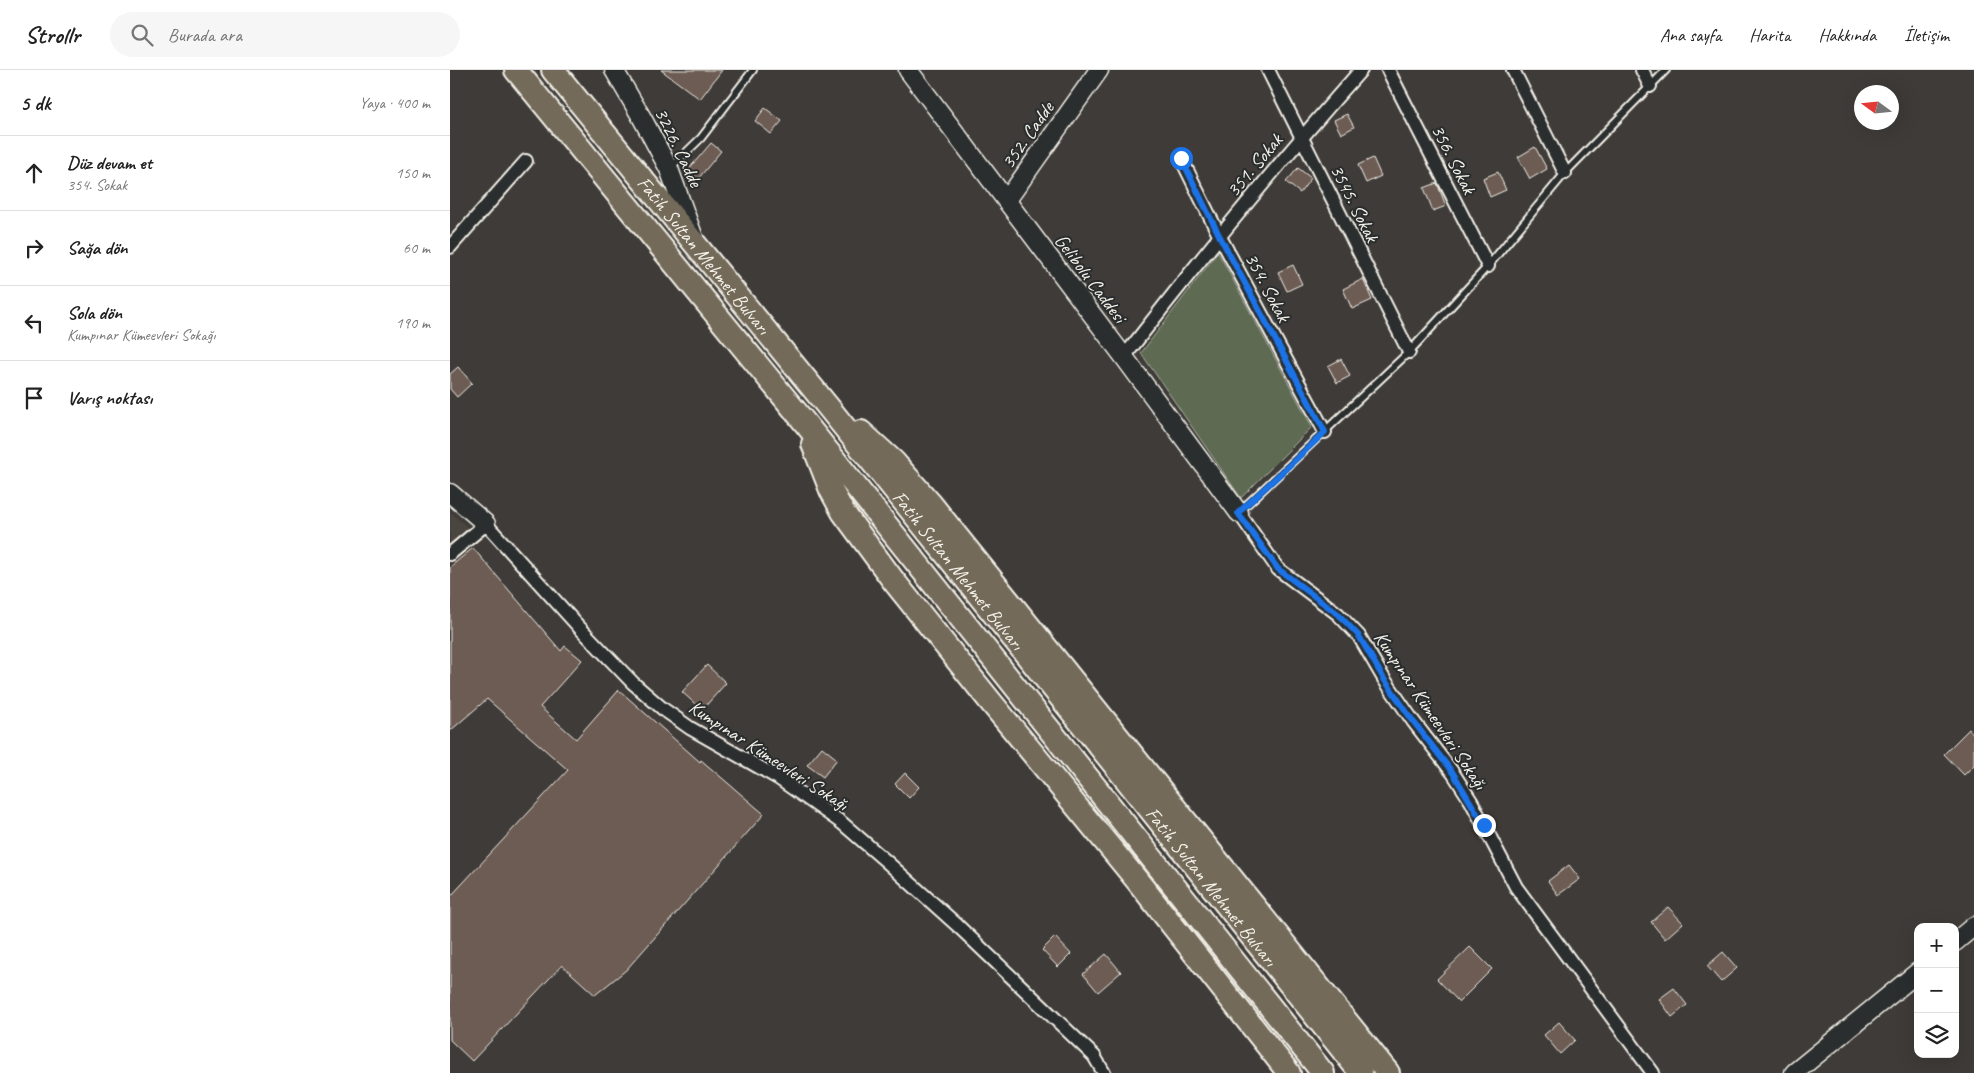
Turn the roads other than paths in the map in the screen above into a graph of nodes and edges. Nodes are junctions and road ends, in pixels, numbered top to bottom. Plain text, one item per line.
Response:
1 (516, 70) edge
2 (553, 70) edge
3 (614, 70) edge
4 (753, 70) edge
5 (908, 70) edge
6 (1099, 70) edge
7 (1268, 70) edge
8 (1361, 70) edge
9 (1388, 70) edge
10 (1513, 70) edge
11 (1642, 70) edge
12 (1666, 70) edge
13 (1650, 86) junction
14 (1301, 137) junction
15 (1181, 158) dead end
16 (526, 161) dead end
17 (669, 169) junction
18 (1565, 173) junction
19 (1007, 200) junction
20 (1219, 235) junction
21 (696, 246) junction
22 (450, 247) edge
23 (1488, 266) junction
24 (1409, 352) junction
25 (1124, 357) junction
26 (828, 408) junction
27 (806, 424) junction
28 (1325, 432) junction
29 (450, 493) edge
30 (1238, 513) junction
31 (486, 524) junction
32 (450, 554) edge
33 (1974, 926) edge
34 (1959, 939) edge
35 (1914, 975) edge
36 (1104, 1073) edge
37 (1289, 1073) edge
38 (1323, 1073) edge
39 (1361, 1073) edge
40 (1388, 1073) edge
41 (1652, 1073) edge
42 (1794, 1073) edge

1 - 27 highway, Fatih Sultan Mehmet Bulvarı
2 - 21 highway, Fatih Sultan Mehmet Bulvarı
3 - 17 street, 3226. Cadde
4 - 17 lane
5 - 19 street, Gelibolu Caddesi
6 - 19 street, 352. Cadde
7 - 14 street, 3545. Sokak
8 - 14 street, 351. Sokak
9 - 23 street, 356. Sokak
10 - 18 street
11 - 13 street
12 - 13 lane
13 - 18 lane
14 - 20 street, 351. Sokak
14 - 24 street, 3545. Sokak
15 - 20 street, 354. Sokak
16 - 22 street
17 - 21 street, 3226. Cadde
18 - 23 lane
19 - 25 street, Gelibolu Caddesi
20 - 25 street, 351. Sokak
20 - 28 street, 354. Sokak
21 - 26 highway, Fatih Sultan Mehmet Bulvarı
23 - 24 lane
24 - 28 lane
25 - 30 street, Gelibolu Caddesi
26 - 39 highway, Fatih Sultan Mehmet Bulvarı
26 - 40 highway
27 - 37 highway
27 - 38 highway, Fatih Sultan Mehmet Bulvarı
28 - 30 lane
29 - 31 street
30 - 41 street, Kumpınar Kümeevleri Sokağı
31 - 32 street
31 - 36 street, Kumpınar Kümeevleri Sokağı
33 - 34 street
35 - 42 street

